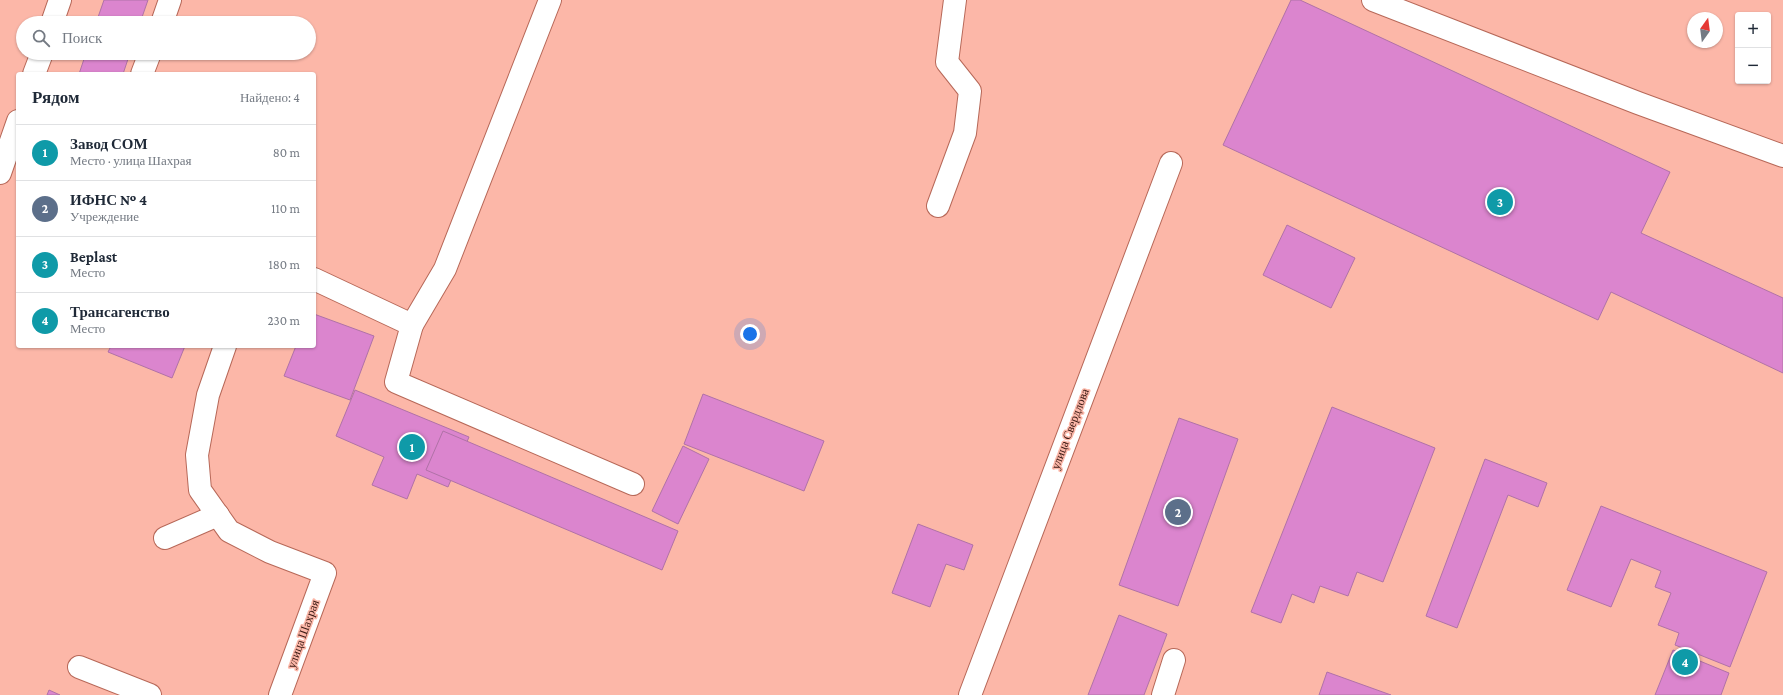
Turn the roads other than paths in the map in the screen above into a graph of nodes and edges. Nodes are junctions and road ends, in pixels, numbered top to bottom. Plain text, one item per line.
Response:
1 (60, 0) edge
2 (170, 0) edge
3 (550, 0) edge
4 (955, 0) edge
5 (1373, 0) edge
6 (54, 16) edge
7 (164, 16) edge
8 (39, 60) edge
9 (147, 60) edge
10 (35, 72) edge
11 (143, 72) edge
12 (16, 127) edge
13 (1783, 156) edge
14 (1171, 163) dead end
15 (0, 173) edge
16 (938, 206) dead end
17 (316, 280) edge
18 (412, 325) junction
19 (224, 348) edge
20 (633, 484) dead end
21 (218, 516) junction
22 (165, 538) dead end
23 (1174, 660) dead end
24 (79, 667) dead end
25 (150, 695) edge
26 (280, 695) edge
27 (970, 695) edge
28 (1163, 695) edge

1 - 6 street
2 - 7 street
3 - 18 street
4 - 16 street
5 - 13 street
8 - 10 street
9 - 11 street
12 - 15 street
14 - 27 street, улица Свердлова
17 - 18 street
18 - 20 street
19 - 21 street
21 - 22 street
21 - 26 street, улица Шахрая
23 - 28 street
24 - 25 street

